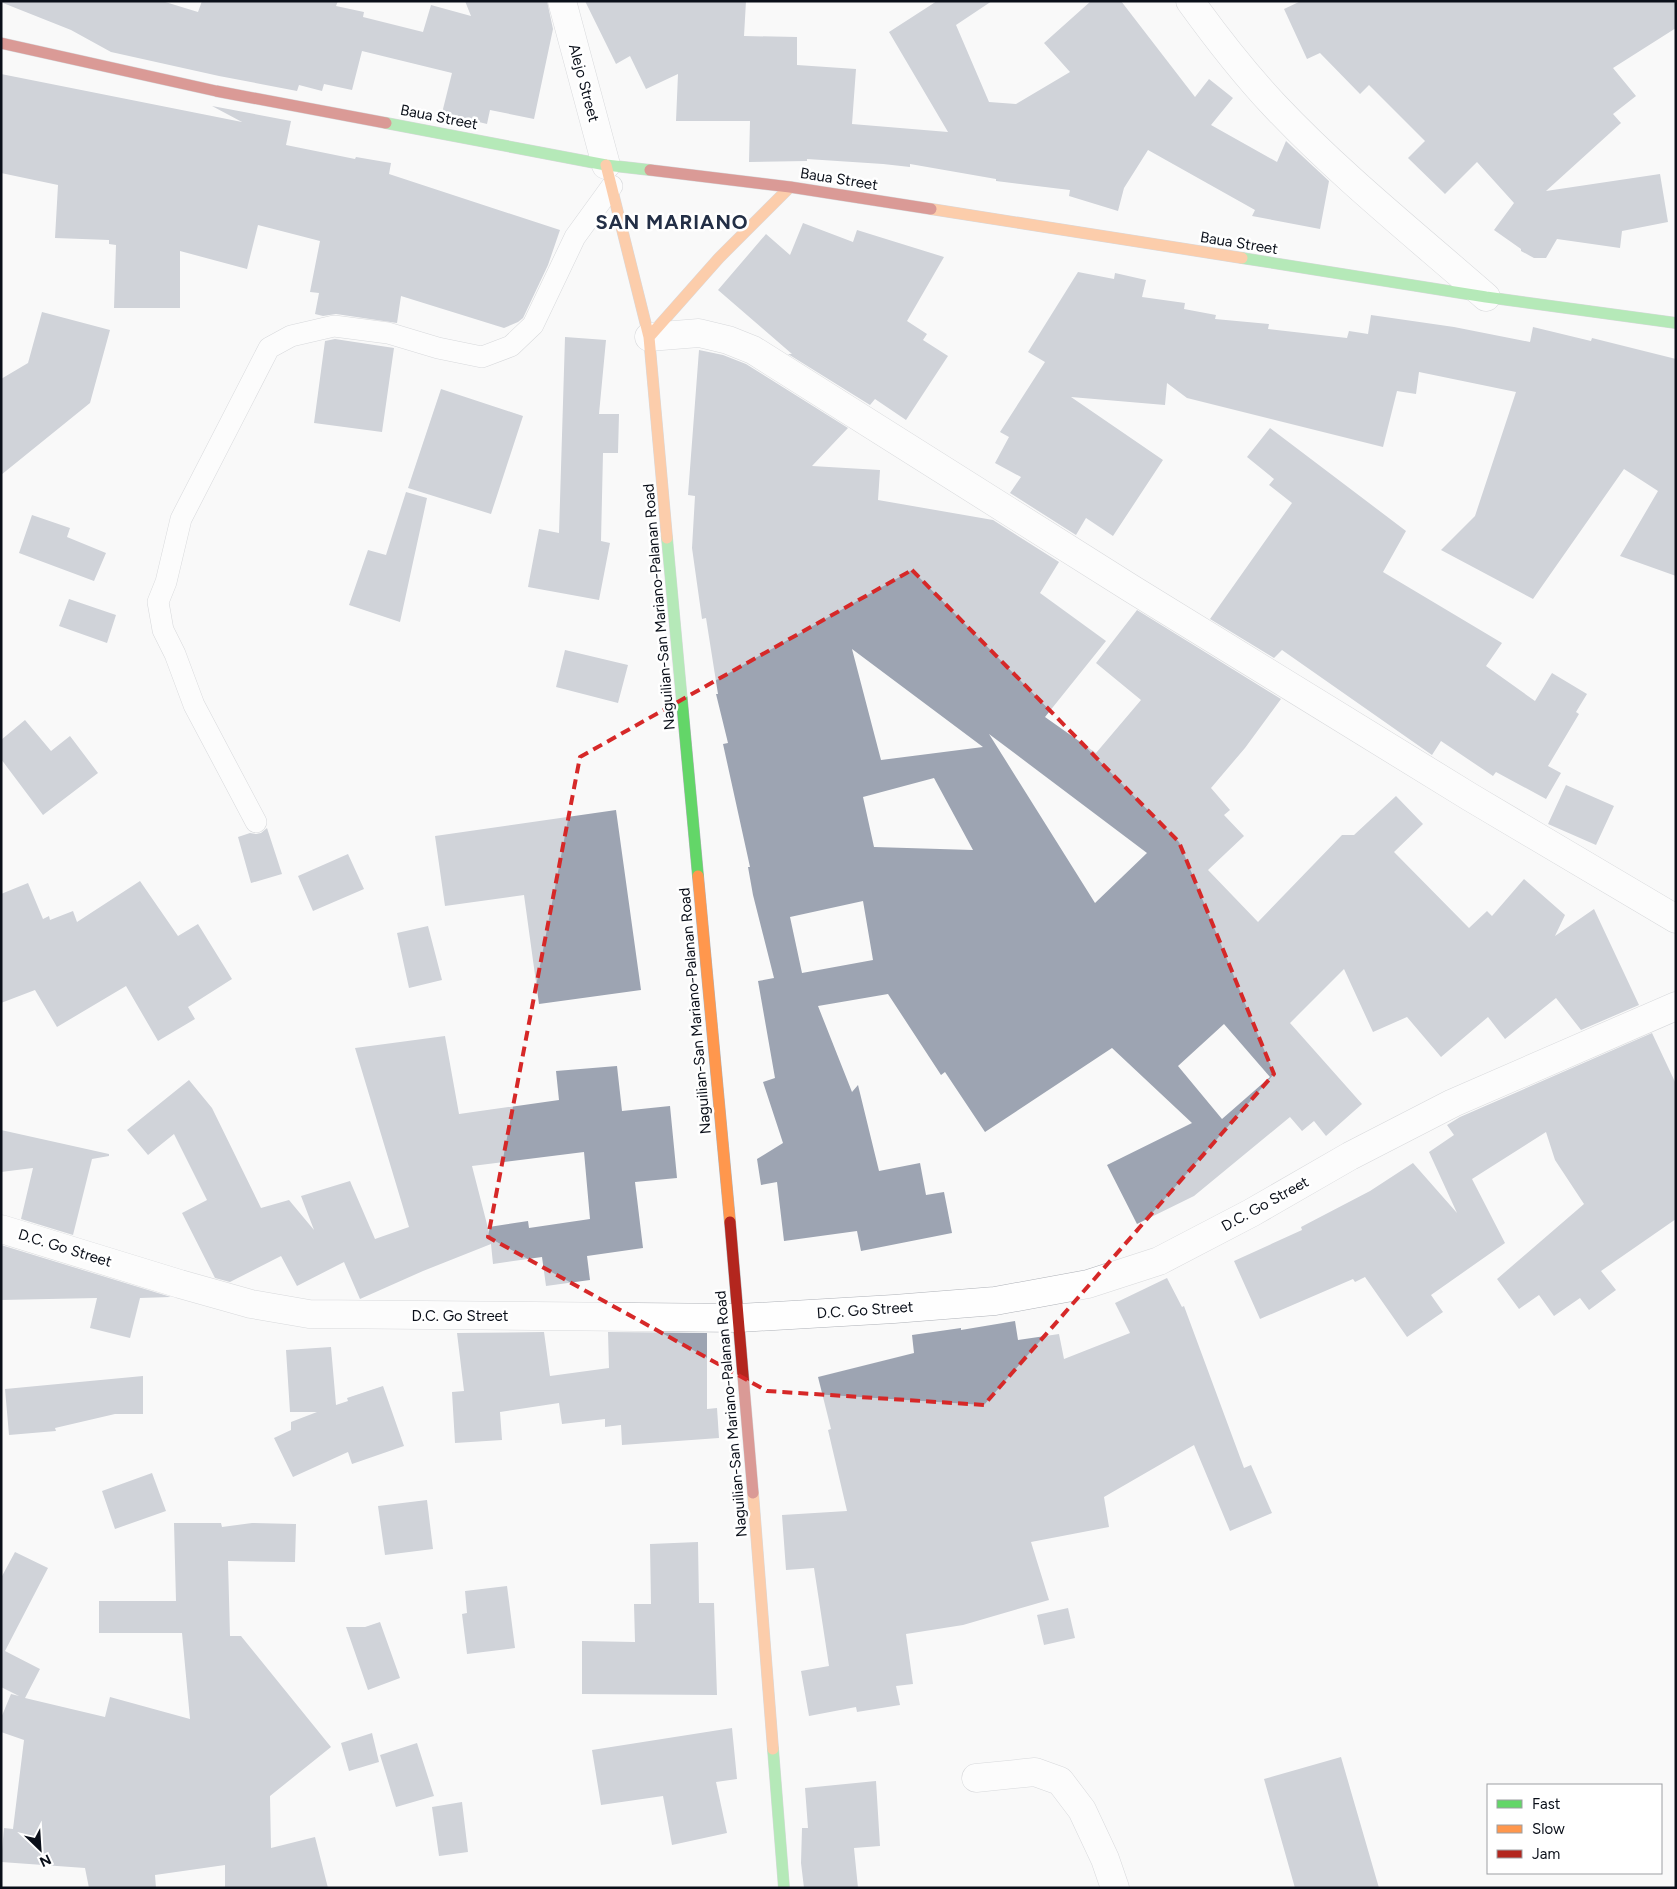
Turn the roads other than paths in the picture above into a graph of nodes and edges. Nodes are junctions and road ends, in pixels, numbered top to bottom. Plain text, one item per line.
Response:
1 (562, 1) edge
2 (1190, 1) edge
3 (1, 43) edge
4 (609, 175) junction
5 (790, 187) junction
6 (1486, 297) junction
7 (1676, 322) edge
8 (649, 338) junction
9 (256, 822) dead end
10 (1676, 919) edge
11 (1676, 1006) edge
12 (1, 1228) edge
13 (739, 1318) junction
14 (976, 1778) dead end
15 (784, 1888) edge
16 (1115, 1888) edge

1 - 4 street, Alejo Street
2 - 6 street
3 - 4 main road, Baua Street
4 - 5 main road, Baua Street
4 - 8 main road, Naguilian-San Mariano-Palanan Road
4 - 9 lane
5 - 6 main road, Baua Street
5 - 8 main road
6 - 7 main road, Baua Street
8 - 10 street
8 - 13 main road, Naguilian-San Mariano-Palanan Road
11 - 13 street, D.C. Go Street
12 - 13 street, D.C. Go Street
13 - 15 main road, Naguilian-San Mariano-Palanan Road
14 - 16 street

